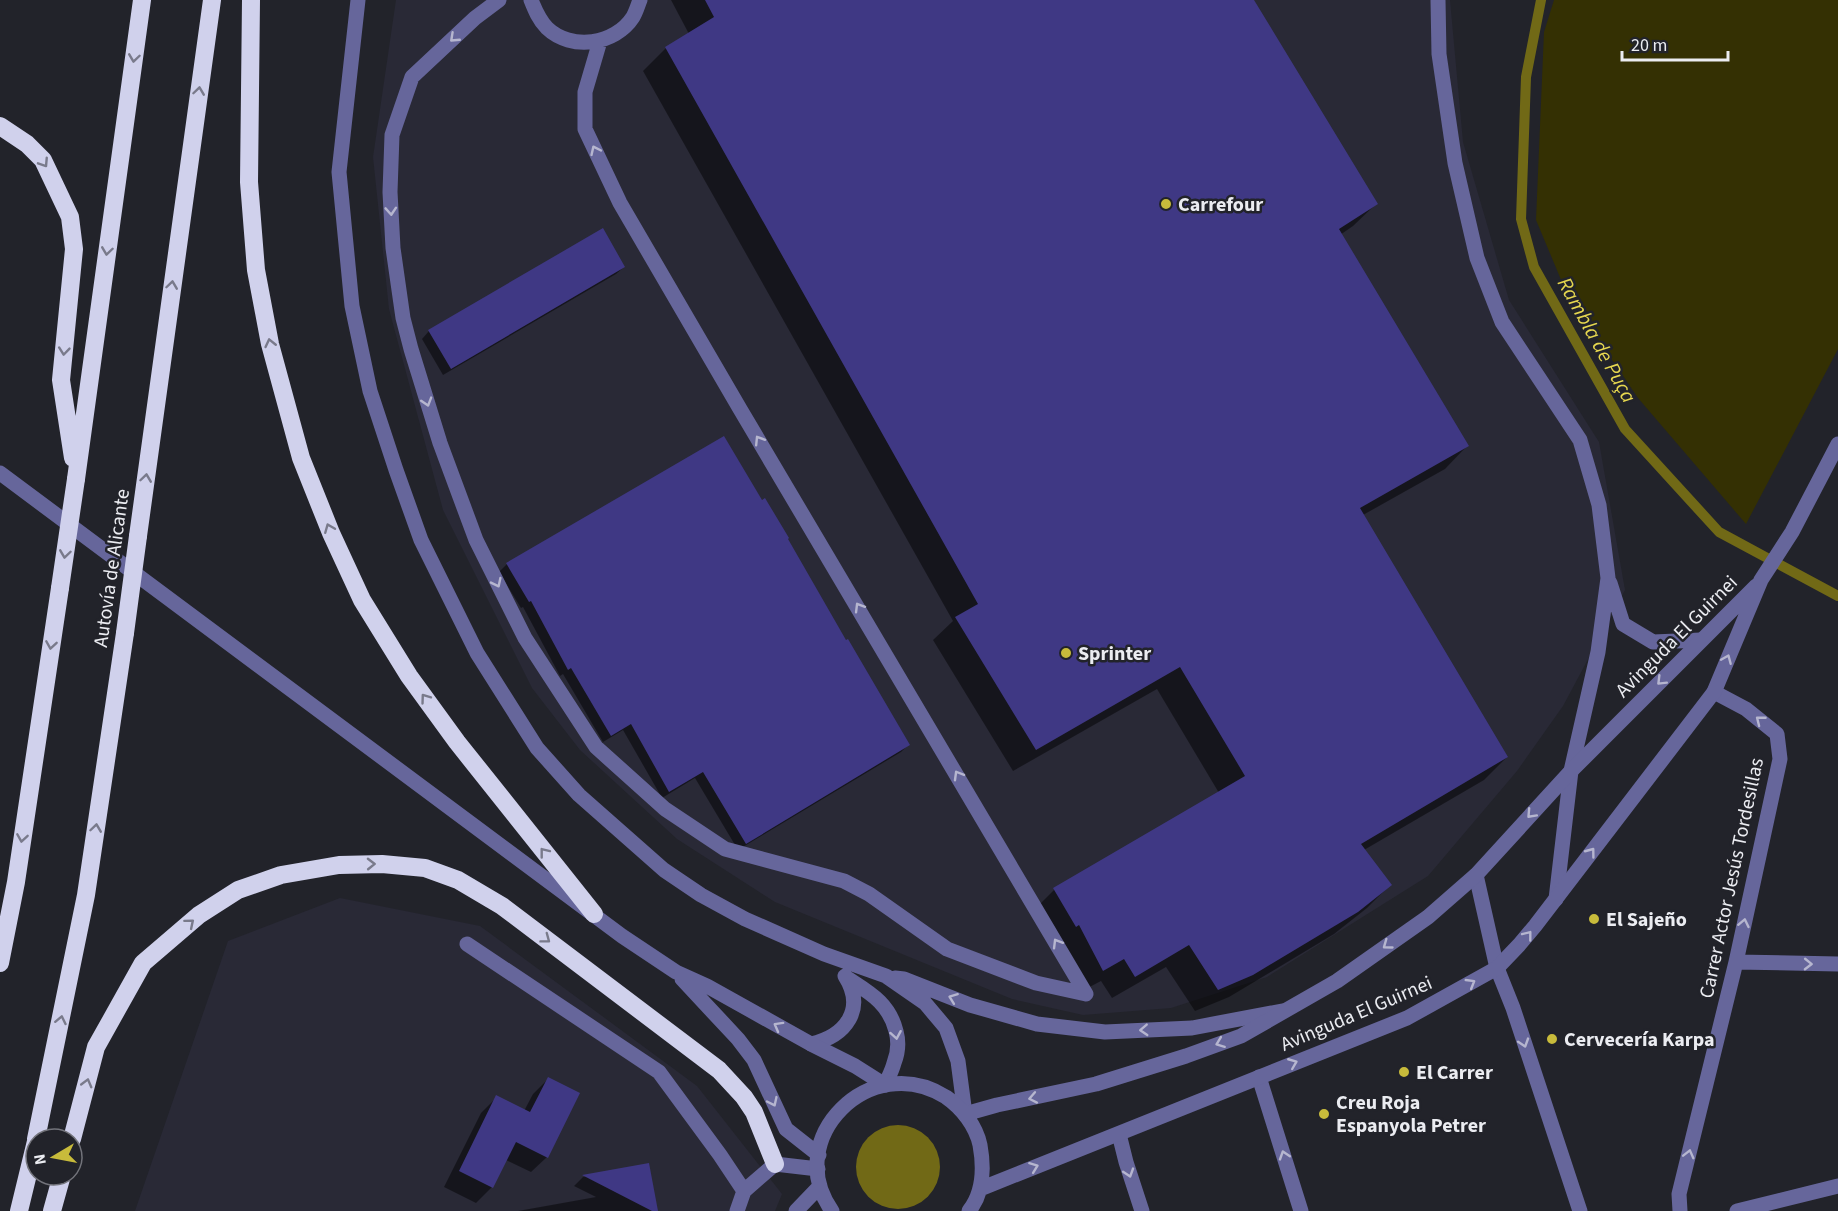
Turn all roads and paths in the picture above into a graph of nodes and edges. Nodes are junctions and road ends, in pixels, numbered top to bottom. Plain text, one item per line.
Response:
1 (142, 0) edge
2 (212, 0) edge
3 (251, 0) edge
4 (358, 0) edge
5 (499, 0) edge
6 (531, 0) edge
7 (640, 0) edge
8 (1438, 0) edge
9 (600, 41) junction
10 (0, 126) edge
11 (1838, 444) edge
12 (0, 473) edge
13 (76, 478) junction
14 (1608, 578) junction
15 (1761, 580) junction
16 (1701, 640) junction
17 (1713, 692) junction
18 (1571, 771) junction
19 (1476, 875) junction
20 (1556, 899) junction
21 (594, 914) junction
22 (467, 944) dead end
23 (824, 954) junction
24 (1736, 962) junction
25 (0, 963) edge
26 (1838, 964) edge
27 (1497, 968) junction
28 (676, 972) junction
29 (886, 976) junction
30 (847, 978) junction
31 (1284, 1011) junction
32 (811, 1044) junction
33 (1259, 1077) junction
34 (885, 1085) junction
35 (965, 1114) junction
36 (39, 1127) edge
37 (75, 1127) edge
38 (1119, 1134) junction
39 (818, 1162) junction
40 (775, 1164) junction
41 (820, 1186) junction
42 (1838, 1186) edge
43 (25, 1187) edge
44 (59, 1187) edge
45 (980, 1189) junction
46 (744, 1191) junction
47 (972, 1210) edge
48 (19, 1211) edge
49 (52, 1211) edge
50 (737, 1211) edge
51 (796, 1211) edge
52 (832, 1211) edge
53 (1142, 1211) edge
54 (1301, 1211) edge
55 (1580, 1211) edge
56 (1680, 1211) edge
57 (1737, 1211) edge

1 -> 13 highway
36 -> 2 highway, Autovía de Alicante, bridge
21 -> 3 highway
4 - 23 street
5 -> 9 street
6 - 9 street
7 - 9 street
8 - 14 street
10 -> 13 highway
11 - 15 street
12 - 21 street
13 -> 25 highway, bridge
14 - 16 street
14 - 18 street
15 - 16 street, Avinguda El Guirnei
17 -> 15 street, Avinguda El Guirnei
16 -> 18 street, Avinguda El Guirnei
20 -> 17 street, Avinguda El Guirnei
24 -> 17 street, Carrer Actor Jesús Tordesillas
18 -> 19 street, Avinguda El Guirnei
18 - 20 street
19 - 27 street
19 -> 31 street, Avinguda El Guirnei
27 -> 20 street, Avinguda El Guirnei
21 - 28 street
22 - 46 street
23 - 29 street
23 - 30 street
24 -> 26 street
56 -> 24 street, Carrer Actor Jesús Tordesillas
33 -> 27 street, Avinguda El Guirnei
27 -> 55 street
32 -> 28 street
28 -> 39 street
31 -> 29 street
29 - 35 street
30 - 32 street
30 -> 34 street
31 -> 35 street, Avinguda El Guirnei
32 - 34 street
33 - 38 street, Avinguda El Guirnei
54 -> 33 street
34 - 35 street
34 - 39 street
35 - 45 street
37 -> 40 highway
45 -> 38 street, Avinguda El Guirnei
38 -> 53 street
39 - 40 street
39 - 41 street
40 - 46 street
41 - 51 street
41 - 52 street
42 - 57 street
43 - 48 highway, Autovía de Alicante
44 - 49 highway
45 - 47 street
46 - 50 street

